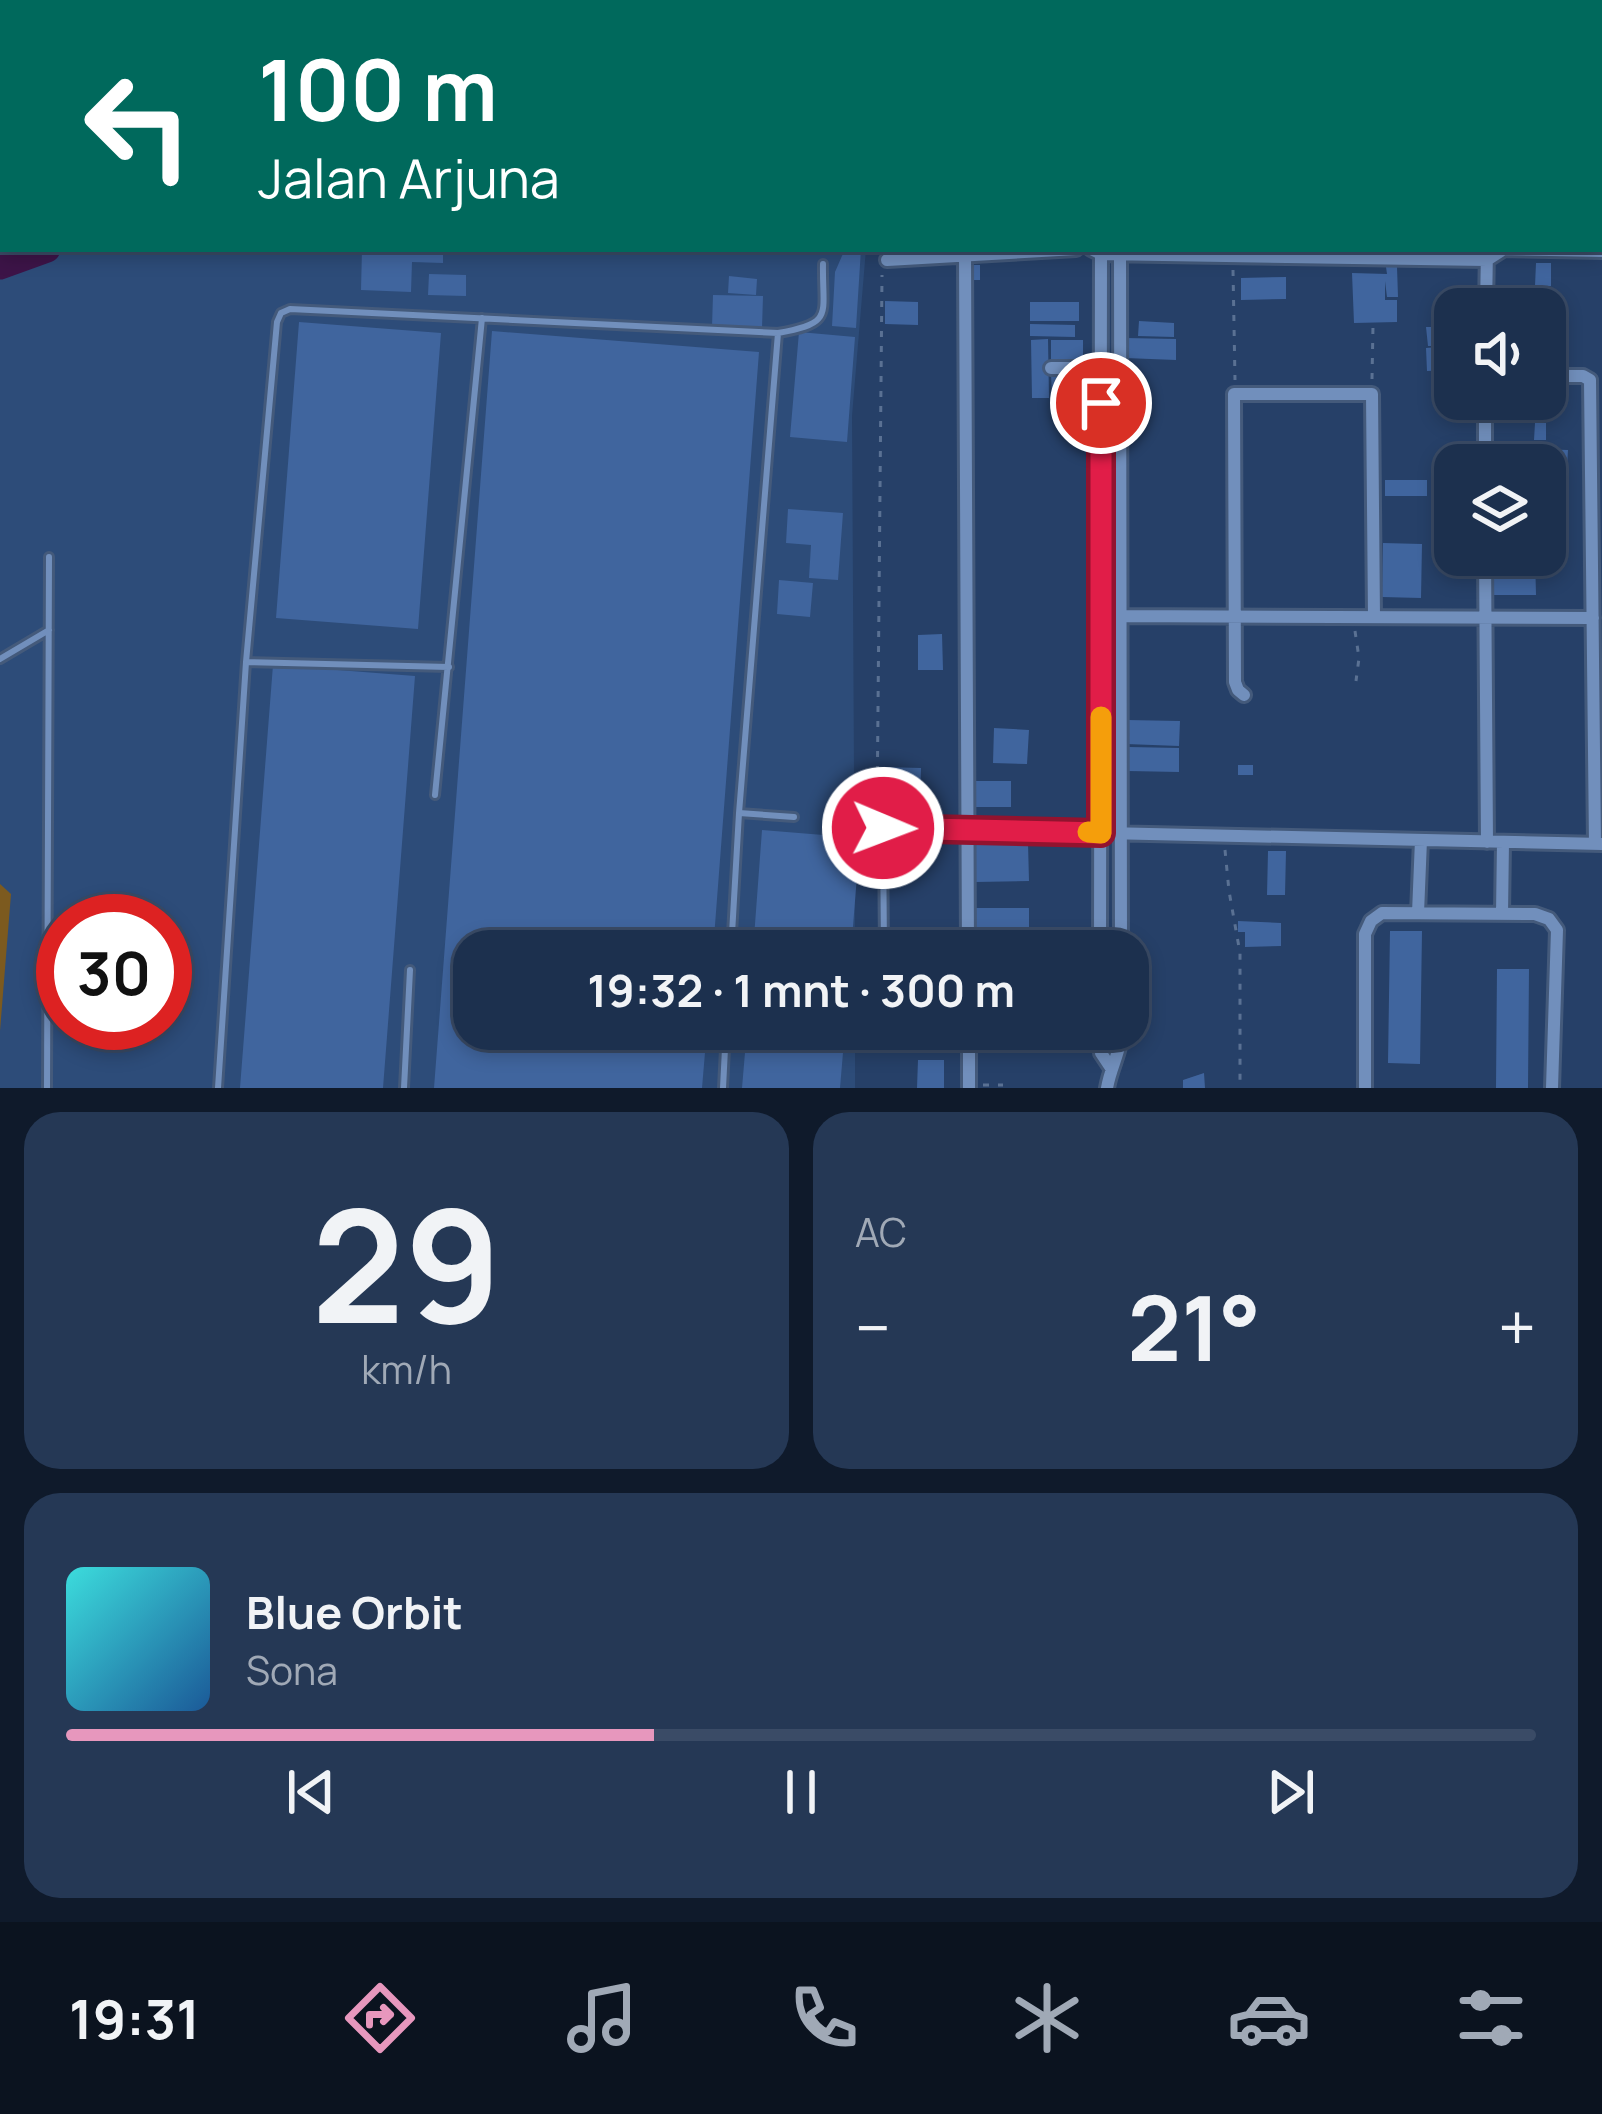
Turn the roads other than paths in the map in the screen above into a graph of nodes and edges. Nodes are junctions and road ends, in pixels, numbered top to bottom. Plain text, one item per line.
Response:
1 (1020, 252) edge
2 (1098, 252) edge
3 (1120, 252) edge
4 (1142, 252) edge
5 (1466, 252) edge
6 (1500, 252) edge
7 (1287, 253) edge
8 (1398, 254) edge
9 (965, 255) junction
10 (887, 260) road end
11 (823, 264) dead end
12 (1491, 288) edge
13 (482, 318) junction
14 (778, 333) junction
15 (1051, 368) dead end
16 (1101, 368) junction
17 (1566, 376) edge
18 (1101, 438) junction
19 (1120, 439) junction
20 (1120, 503) junction
21 (1101, 504) junction
22 (50, 557) dead end
23 (1485, 576) edge
24 (1101, 590) junction
25 (1119, 590) junction
26 (1119, 616) junction
27 (1234, 617) junction
28 (1374, 617) junction
29 (1593, 618) junction
30 (1485, 619) junction
31 (49, 630) junction
32 (0, 659) edge
33 (246, 662) junction
34 (449, 668) junction
35 (1244, 695) dead end
36 (1101, 703) junction
37 (1119, 704) junction
38 (435, 795) dead end
39 (739, 813) junction
40 (794, 817) dead end
41 (1598, 819) edge
42 (883, 828) joint
43 (968, 830) junction
44 (1119, 832) junction
45 (1101, 833) junction
46 (1421, 840) junction
47 (1487, 842) junction
48 (1503, 842) junction
49 (1598, 844) edge
50 (1120, 913) junction
51 (1418, 913) junction
52 (1100, 914) junction
53 (1502, 914) junction
54 (732, 930) edge
55 (884, 930) edge
56 (968, 930) edge
57 (1100, 930) edge
58 (1120, 930) edge
59 (410, 970) dead end
60 (725, 1050) edge
61 (969, 1050) edge
62 (1101, 1050) edge
63 (1121, 1050) edge
64 (1111, 1068) junction
65 (969, 1087) edge
66 (47, 1088) edge
67 (218, 1088) edge
68 (404, 1088) edge
69 (723, 1088) edge
70 (1107, 1088) edge
71 (1365, 1088) edge
72 (1552, 1088) edge

1 - 9 street
2 - 16 street
3 - 19 street
4 - 7 street
5 - 8 street
6 - 12 street
7 - 8 street
9 - 10 street
9 - 43 street
11 - 14 lane
13 - 14 lane
13 - 33 lane
13 - 34 lane
14 - 39 lane
15 - 16 street
16 - 18 street
17 - 29 street
18 - 19 street
18 - 21 street
19 - 20 street
20 - 21 street
20 - 25 street
21 - 24 street
22 - 31 lane
23 - 30 street
24 - 25 street
24 - 36 street
25 - 26 street
26 - 27 street
26 - 37 street
27 - 28 street
27 - 28 street
27 - 35 street
28 - 30 street
29 - 30 street
29 - 41 street
30 - 47 street
31 - 32 lane
31 - 66 lane
33 - 34 lane
33 - 67 lane
34 - 38 lane
36 - 37 street
36 - 45 street
37 - 44 street
39 - 40 lane
39 - 54 lane
41 - 49 street
42 - 43 street
42 - 55 lane
43 - 45 street
43 - 56 street
44 - 45 street
44 - 46 street
44 - 50 street
45 - 52 street
46 - 47 street
46 - 51 street
47 - 48 street
48 - 49 street
48 - 53 street
50 - 52 street
50 - 58 street
51 - 53 street
51 - 71 street
52 - 57 street
53 - 72 street
59 - 68 lane
60 - 69 lane
61 - 65 street
62 - 64 street
63 - 64 street
64 - 70 street

